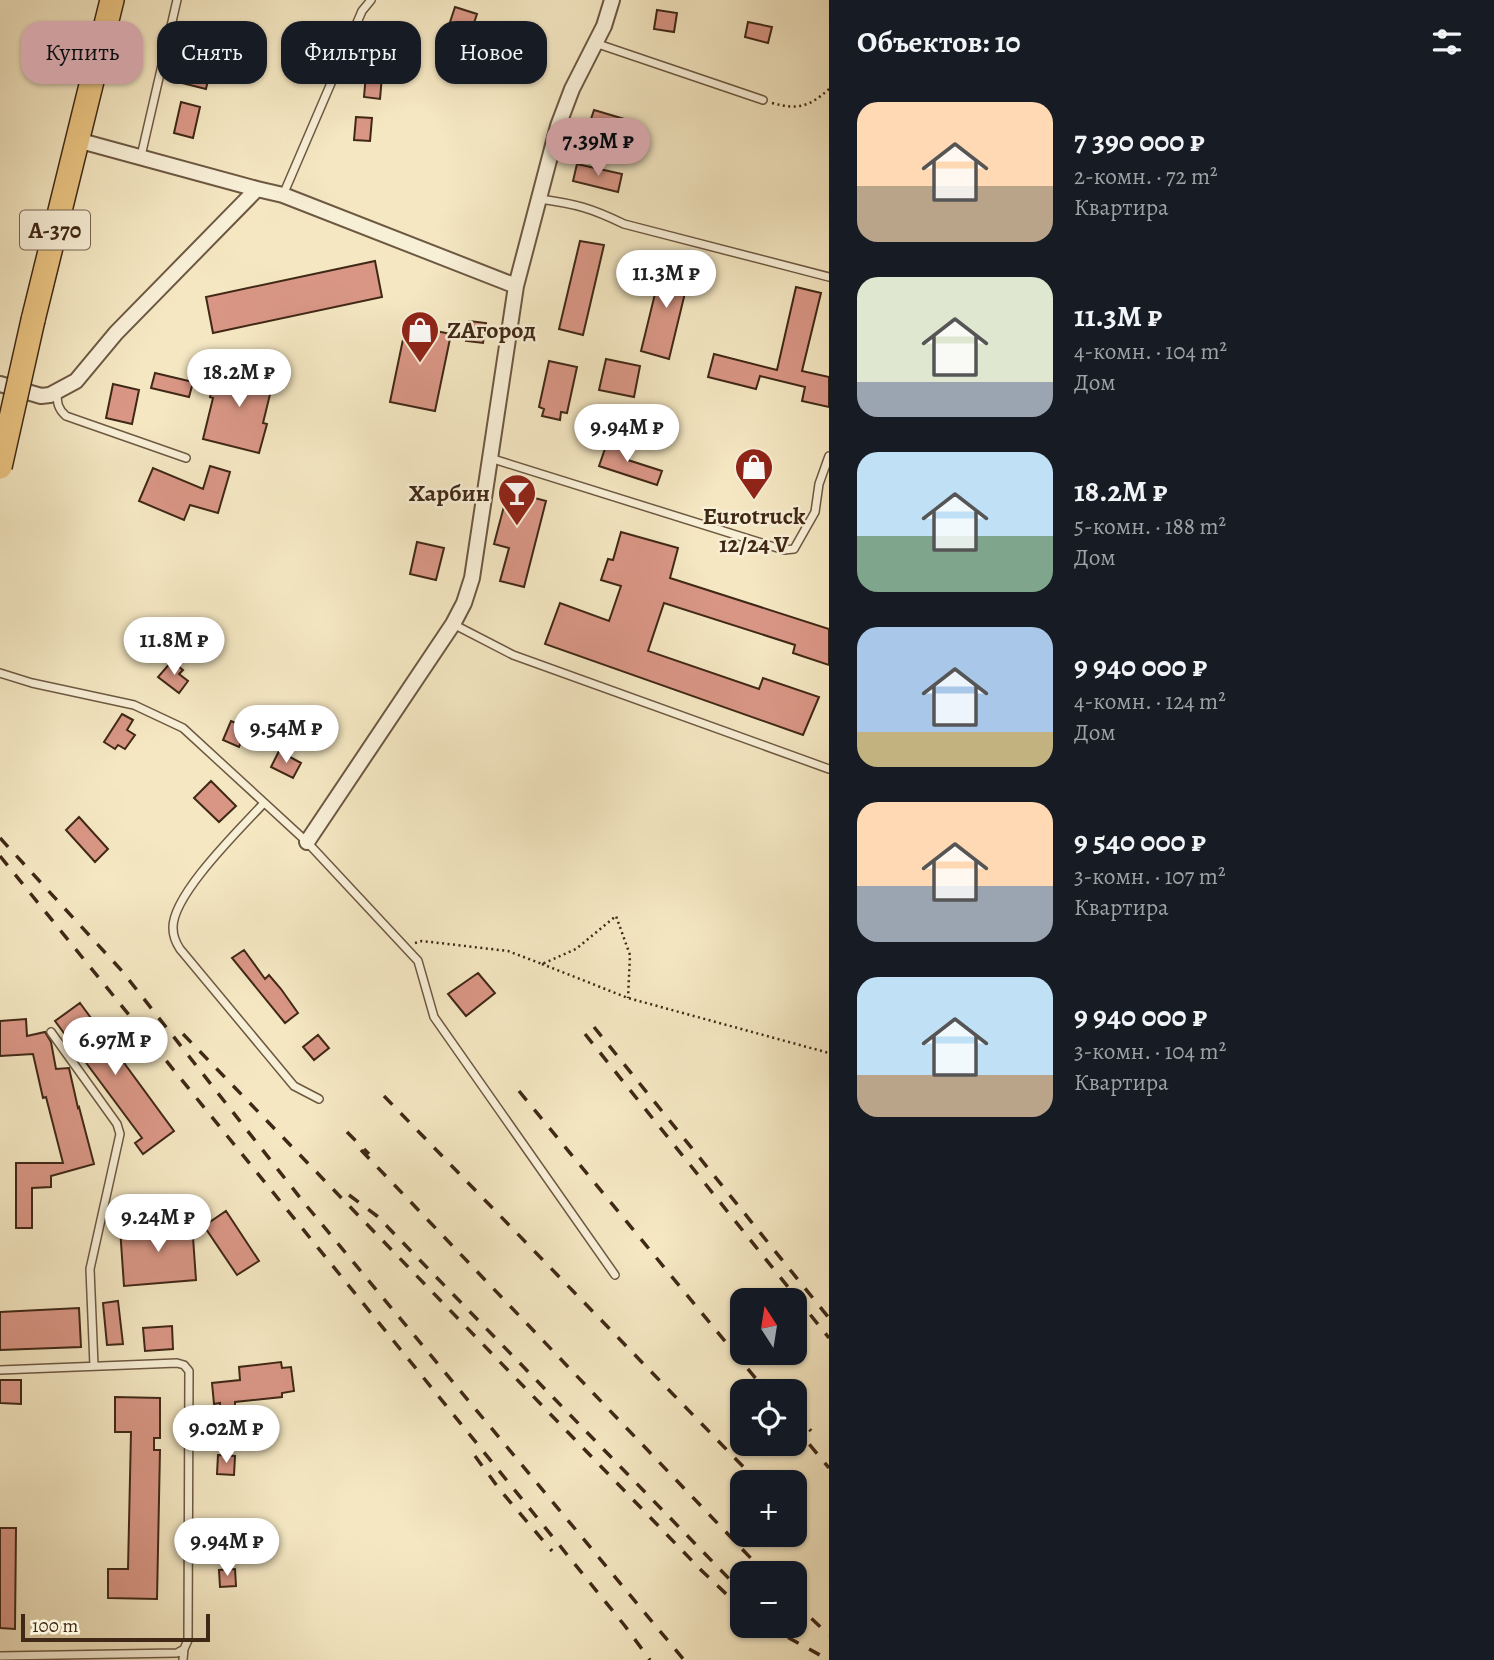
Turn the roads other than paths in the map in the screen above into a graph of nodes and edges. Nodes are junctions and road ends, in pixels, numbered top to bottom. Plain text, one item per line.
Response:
1 (112, 0) edge
2 (177, 0) edge
3 (371, 0) edge
4 (612, 0) edge
5 (596, 43) junction
6 (763, 100) road end
7 (77, 140) junction
8 (141, 156) junction
9 (257, 189) junction
10 (283, 195) junction
11 (540, 200) junction
12 (829, 277) edge
13 (516, 286) junction
14 (0, 384) edge
15 (57, 393) junction
16 (829, 456) edge
17 (489, 457) junction
18 (186, 458) dead end
19 (0, 467) edge
20 (453, 624) junction
21 (0, 673) edge
22 (829, 769) edge
23 (264, 804) junction
24 (307, 842) junction
25 (51, 1032) dead end
26 (320, 1099) dead end
27 (615, 1275) dead end
28 (94, 1366) junction
29 (0, 1370) edge
30 (184, 1648) junction
31 (0, 1656) edge
32 (183, 1660) edge

1 - 7 highway, А-370
2 - 8 lane
3 - 10 lane
4 - 5 street
5 - 6 lane
5 - 11 street
7 - 8 street
7 - 19 highway, А-370, bridge
8 - 9 street
9 - 10 street
9 - 15 street
10 - 13 street
11 - 12 lane
11 - 13 street
13 - 17 street
14 - 15 street
15 - 18 lane
16 - 17 lane
17 - 20 street
20 - 22 lane
20 - 24 street
21 - 23 lane
23 - 24 lane
23 - 26 lane
24 - 27 lane
25 - 28 lane
28 - 29 lane
28 - 30 lane
30 - 31 lane
30 - 32 lane

